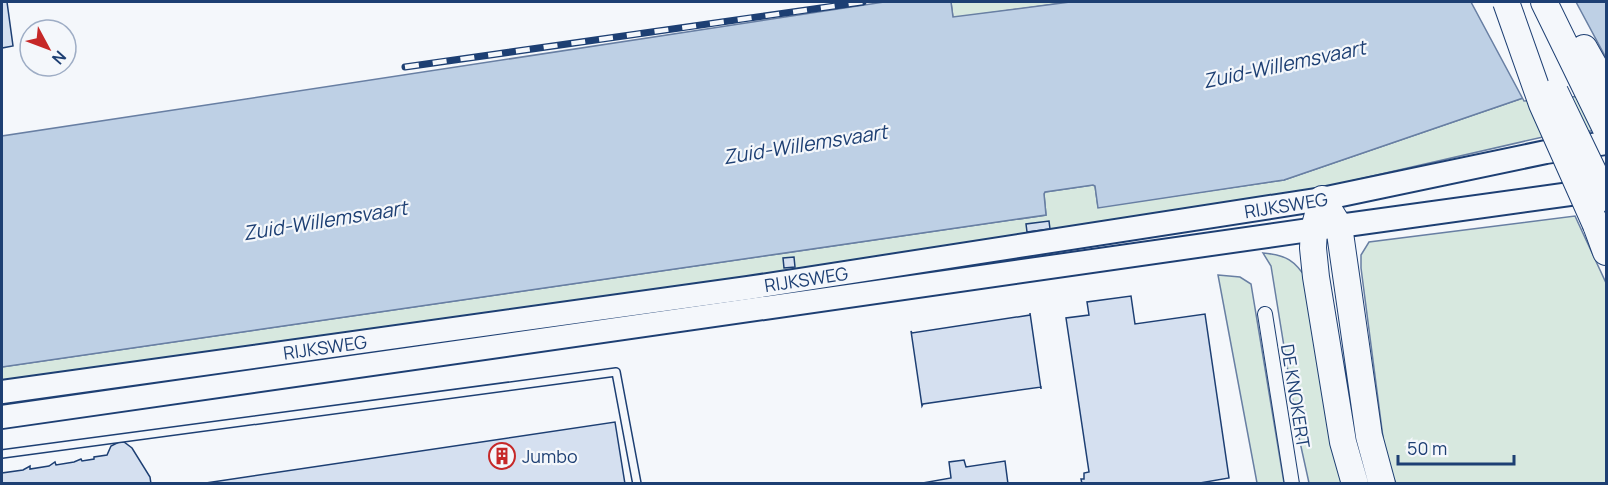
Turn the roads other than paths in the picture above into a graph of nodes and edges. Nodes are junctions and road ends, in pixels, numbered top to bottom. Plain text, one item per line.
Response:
1 (1507, 2) edge
2 (1544, 2) edge
3 (1606, 87) edge
4 (1606, 129) edge
5 (1606, 143) edge
6 (1606, 189) edge
7 (1606, 198) edge
8 (1322, 199) junction
9 (1327, 227) junction
10 (1606, 252) edge
11 (1265, 314) dead end
12 (2, 392) edge
13 (2, 417) edge
14 (2, 454) edge
15 (637, 483) edge
16 (1292, 483) edge
17 (1355, 483) edge
18 (1382, 483) edge

1 - 7 highway, bridge
1 - 10 highway, bridge
2 - 3 highway
2 - 4 highway
5 - 8 main road, RIJKSWEG
6 - 9 main road, RIJKSWEG
8 - 9 highway
8 - 12 main road, RIJKSWEG
9 - 13 main road, RIJKSWEG
9 - 17 highway
9 - 18 highway
11 - 16 street, DE KNOKERT
14 - 15 lane

